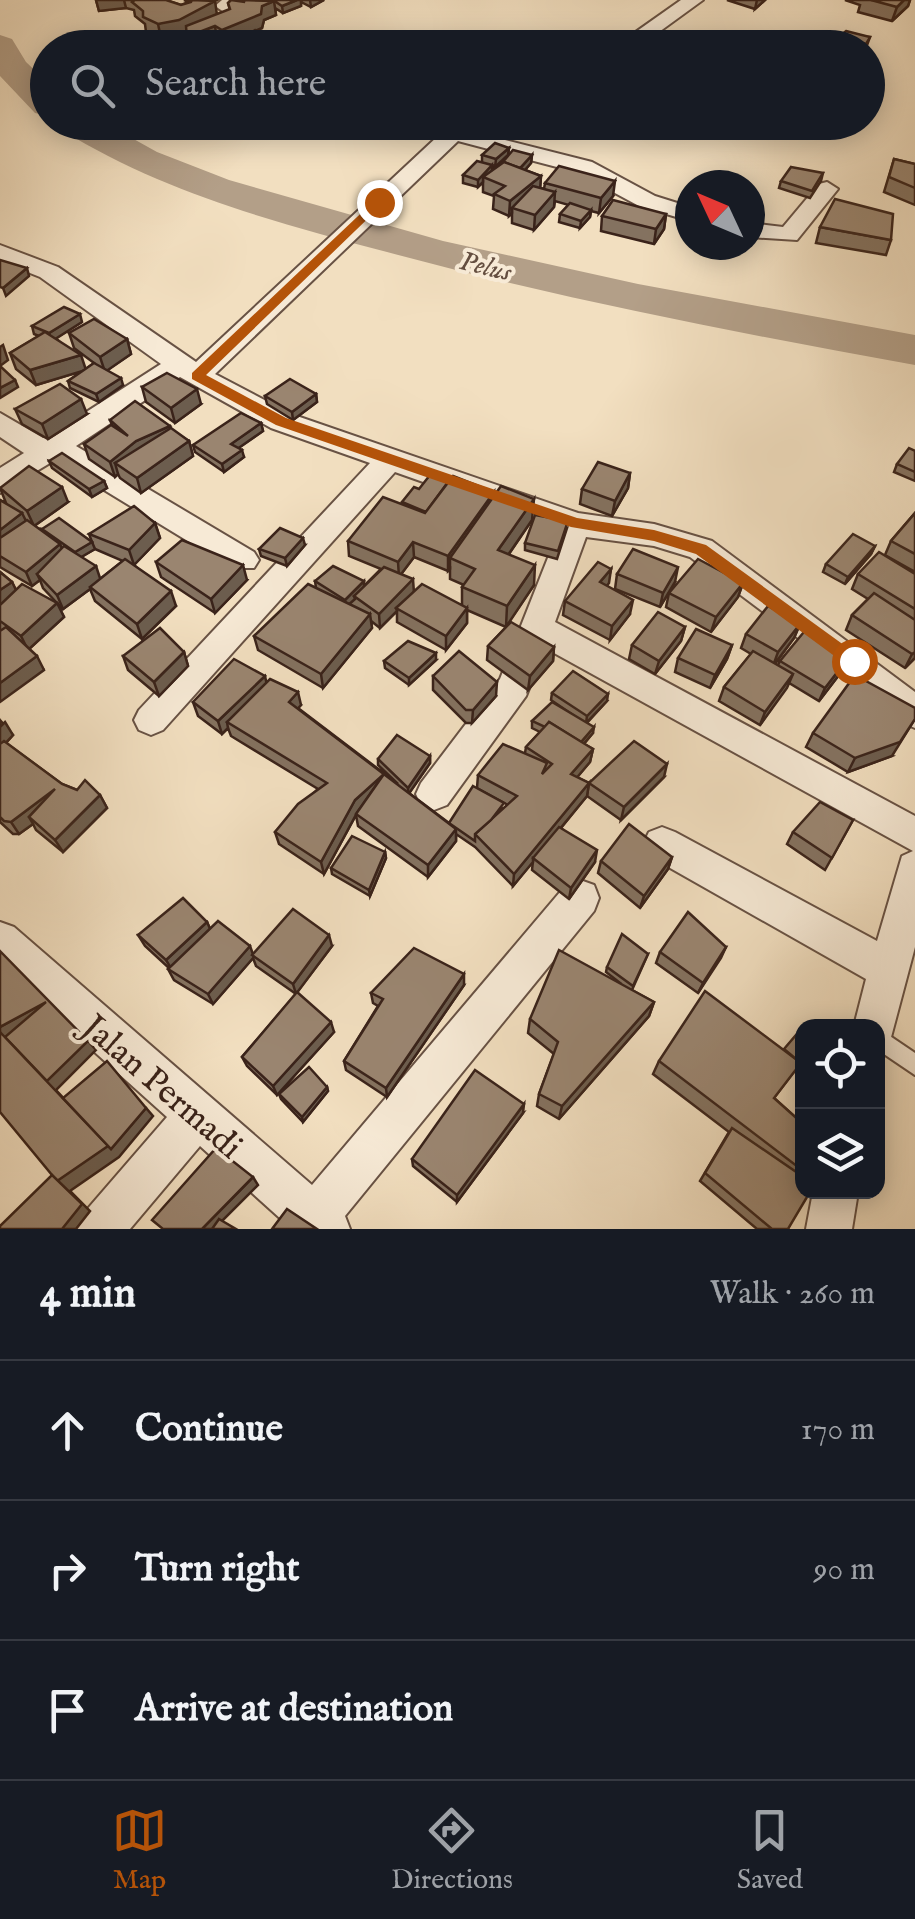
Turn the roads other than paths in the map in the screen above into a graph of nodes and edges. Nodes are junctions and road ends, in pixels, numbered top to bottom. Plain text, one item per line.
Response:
1 (694, 0) edge
2 (650, 30) edge
3 (446, 140) edge
4 (497, 140) edge
5 (826, 189) dead end
6 (675, 209) edge
7 (765, 232) edge
8 (0, 252) edge
9 (188, 370) junction
10 (0, 423) edge
11 (47, 448) junction
12 (377, 475) junction
13 (0, 482) edge
14 (573, 533) junction
15 (244, 560) dead end
16 (536, 628) junction
17 (915, 712) edge
18 (151, 720) dead end
19 (434, 794) dead end
20 (915, 834) edge
21 (662, 844) edge
22 (915, 868) edge
23 (580, 898) edge
24 (0, 942) edge
25 (890, 970) junction
26 (877, 1019) edge
27 (885, 1043) edge
28 (915, 1065) edge
29 (198, 1116) junction
30 (835, 1199) edge
31 (320, 1224) edge
32 (100, 1229) edge
33 (829, 1229) edge

1 - 2 street
3 - 9 street
4 - 6 street
5 - 7 street
8 - 9 street
9 - 11 street
9 - 12 street
10 - 11 street
11 - 13 street
11 - 15 street
12 - 14 street
12 - 18 street
14 - 16 street
14 - 17 street
16 - 19 street
16 - 20 street
21 - 25 street
22 - 25 street
23 - 31 street
24 - 29 street, Jalan Permadi
25 - 26 street
27 - 28 lane
29 - 31 street, Jalan Permadi
29 - 32 street
30 - 33 street

